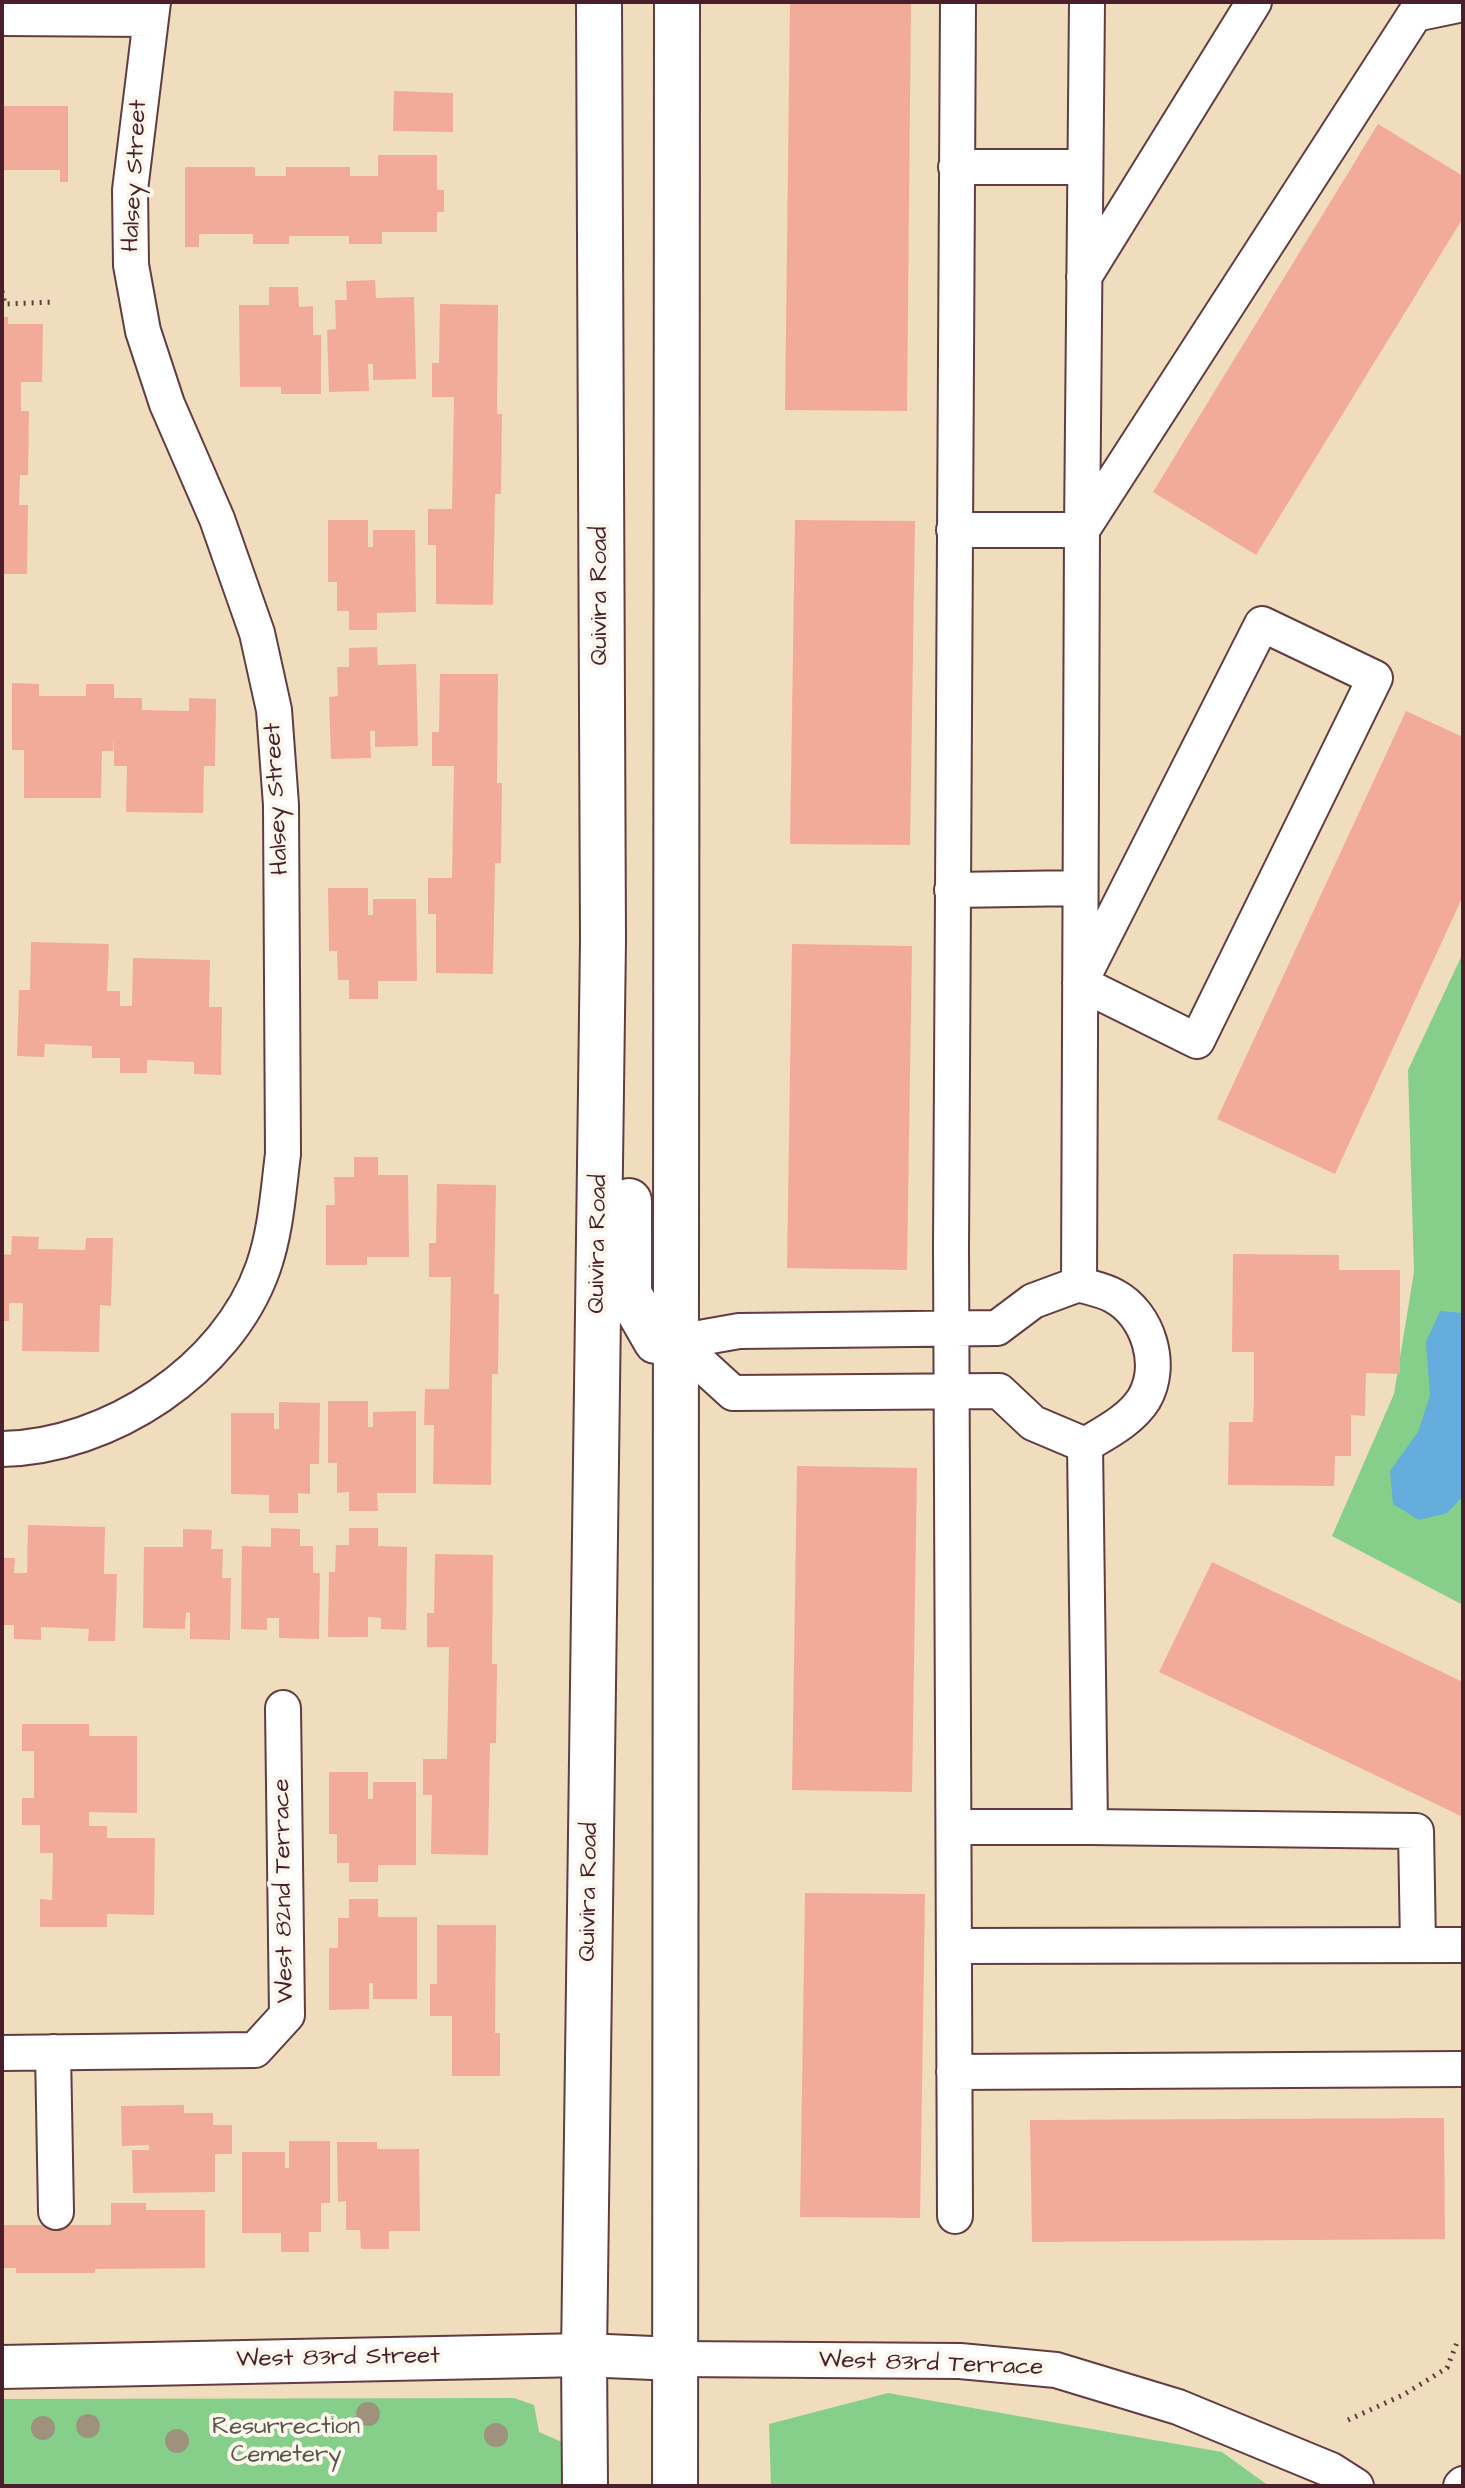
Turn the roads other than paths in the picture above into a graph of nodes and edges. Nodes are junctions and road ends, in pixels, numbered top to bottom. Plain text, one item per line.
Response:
1 (599, 2) edge
2 (677, 2) edge
3 (958, 2) edge
4 (1087, 2) edge
5 (1254, 2) edge
6 (1463, 4) edge
7 (152, 10) edge
8 (2, 18) edge
9 (956, 167) junction
10 (1085, 167) junction
11 (1084, 277) junction
12 (954, 530) junction
13 (1082, 530) junction
14 (1080, 888) junction
15 (952, 890) junction
16 (603, 940) junction
17 (1080, 983) junction
18 (1079, 1284) junction
19 (951, 1328) junction
20 (677, 1342) junction
21 (951, 1392) junction
22 (1085, 1445) junction
23 (2, 1449) edge
24 (283, 1708) dead end
25 (955, 1827) junction
26 (1090, 1827) junction
27 (1418, 1945) junction
28 (1463, 1945) edge
29 (954, 1946) junction
30 (53, 2052) junction
31 (2, 2053) edge
32 (1463, 2069) edge
33 (954, 2072) junction
34 (56, 2212) dead end
35 (955, 2216) dead end
36 (584, 2355) junction
37 (675, 2359) junction
38 (2, 2367) edge
39 (585, 2486) edge
40 (675, 2486) edge
41 (1356, 2486) edge

1 - 16 main road, Quivira Road
2 - 20 main road
3 - 9 street
4 - 10 street
5 - 11 street
6 - 13 street
7 - 8 street, Halsey Street
7 - 23 street, Halsey Street
9 - 10 street
9 - 12 street
10 - 11 street
11 - 13 street
12 - 13 street
12 - 15 street
13 - 14 street
14 - 15 street
14 - 17 street
15 - 19 street
16 - 20 main road
16 - 36 main road, Quivira Road
17 - 17 street
17 - 18 street
18 - 19 street
18 - 22 street
19 - 20 street
19 - 21 street
20 - 21 street
20 - 37 main road
21 - 22 street
21 - 25 street
22 - 26 street
24 - 30 street, West 82nd Terrace
25 - 26 street
25 - 29 street
26 - 27 street
27 - 28 street
27 - 29 street
29 - 33 street
30 - 31 street, West 82nd Terrace
30 - 34 street
32 - 33 street
33 - 35 street
36 - 37 street, West 83rd Street
36 - 38 street, West 83rd Street
36 - 39 main road, Quivira Road
37 - 40 main road
37 - 41 street, West 83rd Terrace

